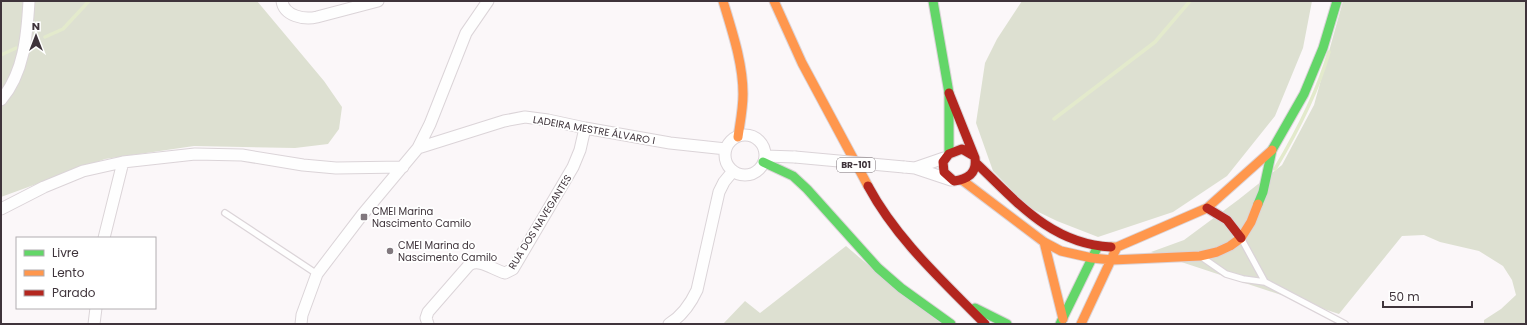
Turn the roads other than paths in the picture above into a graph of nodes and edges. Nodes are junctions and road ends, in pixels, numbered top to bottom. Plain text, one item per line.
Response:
1 (29, 1) edge
2 (378, 1) edge
3 (488, 1) edge
4 (723, 1) edge
5 (774, 1) edge
6 (933, 1) edge
7 (1337, 1) edge
8 (282, 3) edge
9 (949, 93) junction
10 (1, 100) edge
11 (584, 128) junction
12 (738, 136) junction
13 (418, 148) junction
14 (726, 149) junction
15 (1272, 150) junction
16 (946, 156) junction
17 (764, 159) junction
18 (975, 159) junction
19 (123, 162) junction
20 (403, 167) junction
21 (910, 168) junction
22 (733, 171) junction
23 (958, 180) junction
24 (1207, 208) junction
25 (1, 209) edge
26 (225, 212) dead end
27 (104, 237) edge
28 (1241, 238) junction
29 (1044, 242) junction
30 (1098, 246) junction
31 (1117, 247) junction
32 (1200, 256) junction
33 (1092, 258) junction
34 (1112, 260) junction
35 (317, 274) junction
36 (1265, 282) junction
37 (964, 303) junction
38 (96, 309) edge
39 (1062, 321) edge
40 (94, 324) edge
41 (301, 324) edge
42 (428, 324) edge
43 (668, 324) edge
44 (951, 324) edge
45 (986, 324) edge
46 (1007, 324) edge
47 (1082, 324) edge
48 (1346, 324) edge

1 - 10 street
2 - 8 street
3 - 13 street
4 - 12 street
5 - 37 street, BR-101
6 - 9 street
7 - 15 street
9 - 16 street
9 - 18 street
11 - 13 street, LADEIRA MESTRE ÁLVARO I
11 - 14 street, LADEIRA MESTRE ÁLVARO I
11 - 42 street, RUA DOS NAVEGANTES
12 - 14 street
12 - 17 street
13 - 20 street
14 - 22 street
15 - 24 street
15 - 28 street
16 - 18 street
16 - 21 street
16 - 23 street
17 - 21 street, bridge
17 - 22 street
17 - 44 street
18 - 23 street
18 - 30 street
19 - 20 street
19 - 25 street
19 - 27 street
20 - 35 street
21 - 23 street
22 - 43 street
23 - 29 street
24 - 28 street
24 - 31 street
26 - 35 lane
28 - 32 street
28 - 36 lane
29 - 33 street
29 - 39 street
30 - 31 street
30 - 33 street
31 - 34 street
32 - 34 street
32 - 36 lane
33 - 34 street
33 - 39 street
34 - 47 street
35 - 41 street
36 - 48 lane
37 - 45 street, BR-101
37 - 46 street
38 - 40 street

